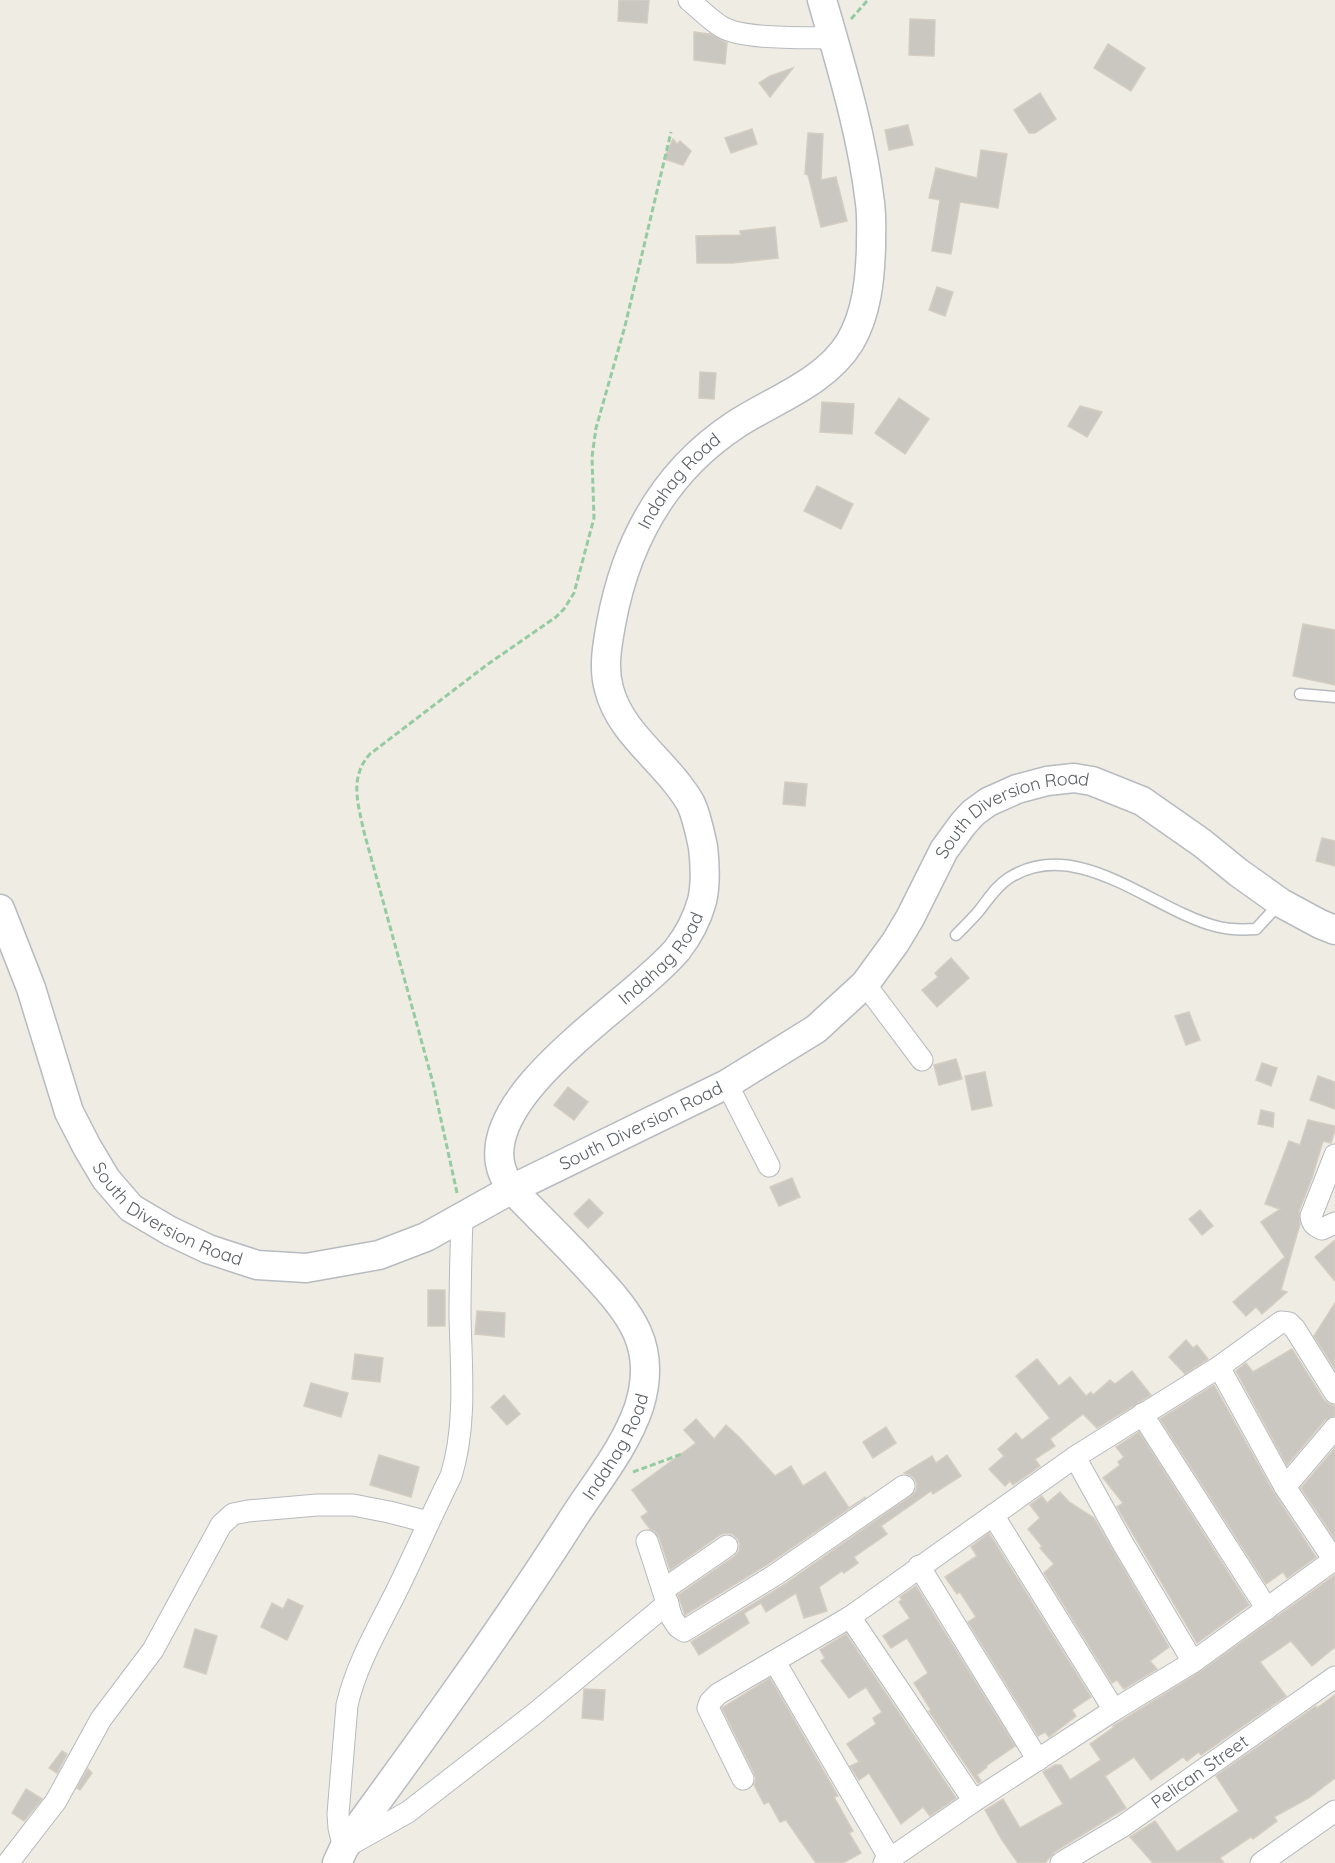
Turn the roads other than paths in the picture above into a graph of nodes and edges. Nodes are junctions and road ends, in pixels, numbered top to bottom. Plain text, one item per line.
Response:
1 (689, 0) edge
2 (822, 0) edge
3 (833, 38) junction
4 (1300, 694) dead end
5 (1335, 697) edge
6 (1281, 903) junction
7 (0, 909) edge
8 (1335, 930) edge
9 (956, 935) dead end
10 (865, 984) junction
11 (922, 1060) dead end
12 (727, 1084) junction
13 (1335, 1155) edge
14 (769, 1166) dead end
15 (512, 1189) junction
16 (462, 1218) junction
17 (1335, 1223) edge
18 (1219, 1366) junction
19 (1335, 1393) edge
20 (1142, 1414) junction
21 (1335, 1428) edge
22 (1076, 1457) junction
23 (904, 1486) dead end
24 (1285, 1487) junction
25 (993, 1515) junction
26 (428, 1521) junction
27 (647, 1541) dead end
28 (727, 1546) dead end
29 (1334, 1560) edge
30 (919, 1566) junction
31 (666, 1596) junction
32 (1267, 1609) junction
33 (850, 1617) junction
34 (775, 1662) junction
35 (1193, 1662) junction
36 (1335, 1677) edge
37 (1114, 1710) junction
38 (1038, 1760) junction
39 (743, 1779) dead end
40 (974, 1801) junction
41 (1335, 1811) edge
42 (341, 1856) edge
43 (887, 1861) edge
44 (8, 1863) edge
45 (1061, 1863) edge
46 (1261, 1863) edge

1 - 3 street
2 - 3 main road, Indahag Road
3 - 15 main road, Indahag Road
4 - 5 lane
6 - 8 main road, South Diversion Road
6 - 9 lane
6 - 10 main road, South Diversion Road
7 - 16 main road, South Diversion Road
10 - 11 street
10 - 12 main road, South Diversion Road
12 - 14 street
12 - 15 main road, South Diversion Road
13 - 17 street
15 - 16 main road, South Diversion Road
15 - 42 main road, Indahag Road
16 - 26 street
18 - 19 street
18 - 20 street
18 - 24 street
20 - 22 street
20 - 32 street
21 - 24 street
22 - 25 street
22 - 35 street
23 - 31 street
24 - 29 street
25 - 30 street
25 - 37 street
26 - 42 street
26 - 44 street
27 - 31 street
28 - 31 street
29 - 32 street
30 - 33 street
30 - 38 street
31 - 42 street
32 - 35 street
33 - 34 street
33 - 40 street
34 - 39 street
34 - 43 street
35 - 37 street
36 - 45 street, Pelican Street
37 - 38 street
38 - 40 street
40 - 43 street
41 - 46 street

